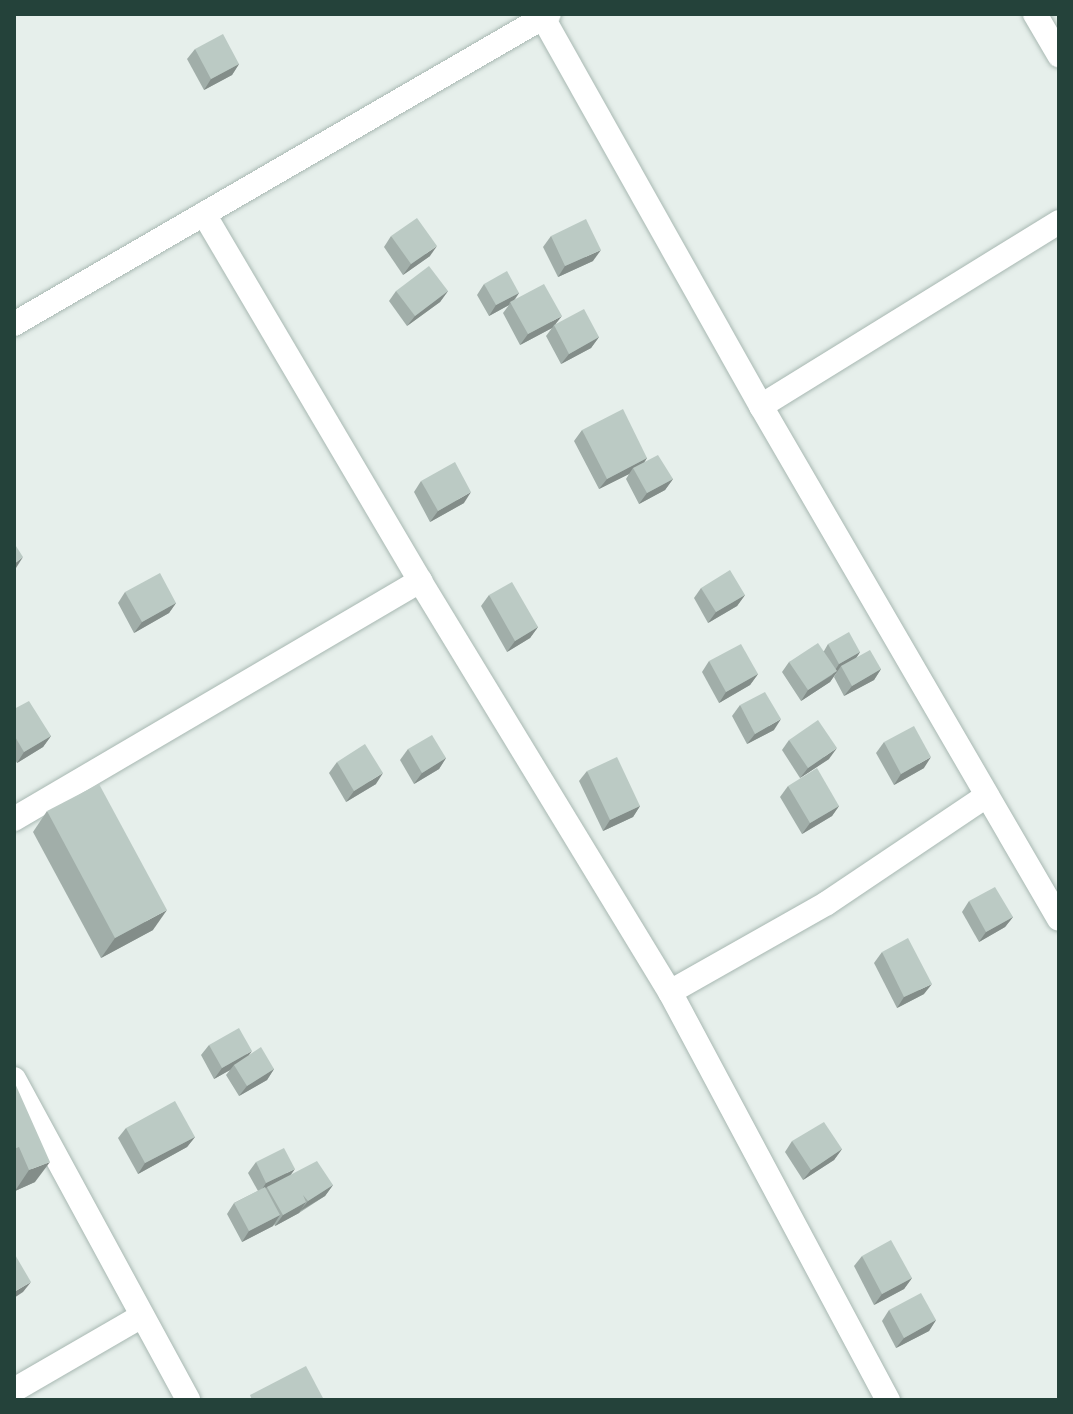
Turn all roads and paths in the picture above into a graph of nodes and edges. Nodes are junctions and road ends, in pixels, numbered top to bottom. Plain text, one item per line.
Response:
1 (1035, 14) edge
2 (545, 15) edge
3 (1059, 55) edge
4 (204, 214) junction
5 (1059, 222) edge
6 (14, 324) edge
7 (761, 406) junction
8 (420, 581) junction
9 (985, 797) junction
10 (14, 819) edge
11 (1059, 919) edge
12 (670, 992) junction
13 (14, 1079) edge
14 (140, 1317) junction
15 (14, 1390) edge
16 (188, 1400) edge
17 (888, 1400) edge

1 - 3 street
2 - 4 street
2 - 7 street
4 - 6 street
4 - 8 street
5 - 7 street
7 - 9 street
8 - 10 street
8 - 12 street
9 - 11 street
9 - 12 street
12 - 17 street
13 - 14 street
14 - 15 street
14 - 16 street

